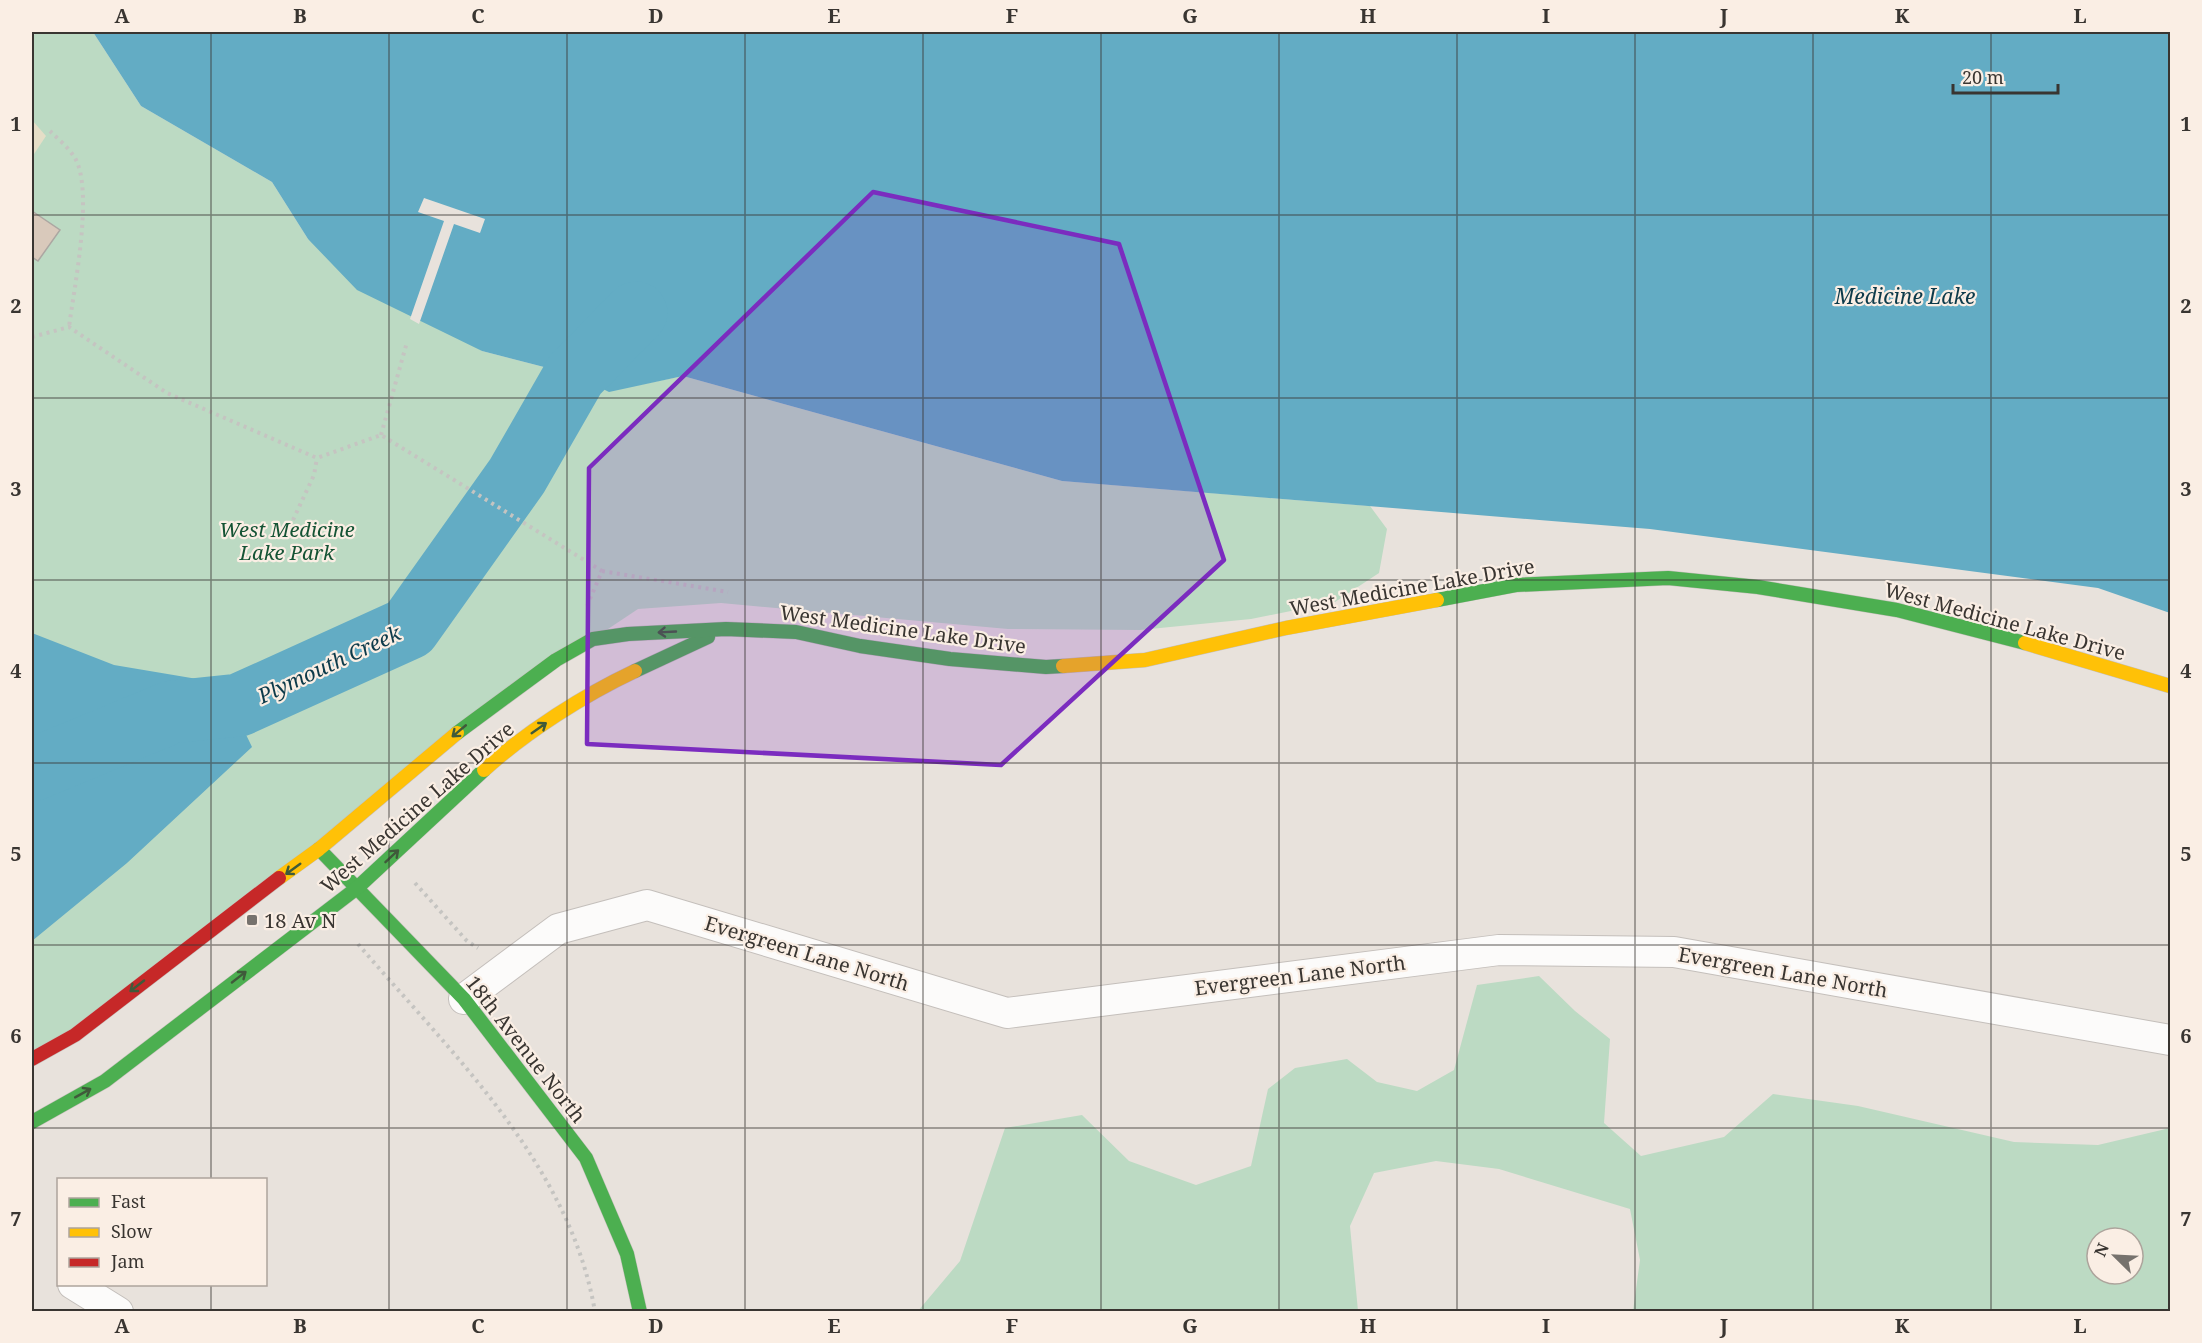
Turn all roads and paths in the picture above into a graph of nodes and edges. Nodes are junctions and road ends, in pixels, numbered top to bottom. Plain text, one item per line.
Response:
1 (50, 131) dead end
2 (69, 327) junction
3 (32, 337) edge
4 (407, 342) dead end
5 (381, 435) junction
6 (317, 458) junction
7 (293, 520) dead end
8 (586, 609) dead end
9 (726, 629) junction
10 (2170, 686) edge
11 (319, 849) junction
12 (411, 881) dead end
13 (357, 888) junction
14 (485, 948) dead end
15 (364, 951) dead end
16 (464, 999) junction
17 (2170, 1040) edge
18 (32, 1059) edge
19 (32, 1122) edge
20 (76, 1286) edge
21 (118, 1311) edge
22 (595, 1311) edge
23 (640, 1311) edge

1 - 2 path
2 - 3 path
2 - 6 path
4 - 5 path
5 - 6 path
5 - 8 path
6 - 7 path
9 - 10 street, West Medicine Lake Drive
9 -> 11 street, West Medicine Lake Drive
13 -> 9 street, West Medicine Lake Drive
11 - 13 street, 18th Avenue North
11 -> 18 street, West Medicine Lake Drive
12 - 14 path
13 - 16 street, 18th Avenue North
19 -> 13 street, West Medicine Lake Drive
15 - 22 path
16 - 17 street, Evergreen Lane North
16 - 23 street, 18th Avenue North
20 - 21 street

